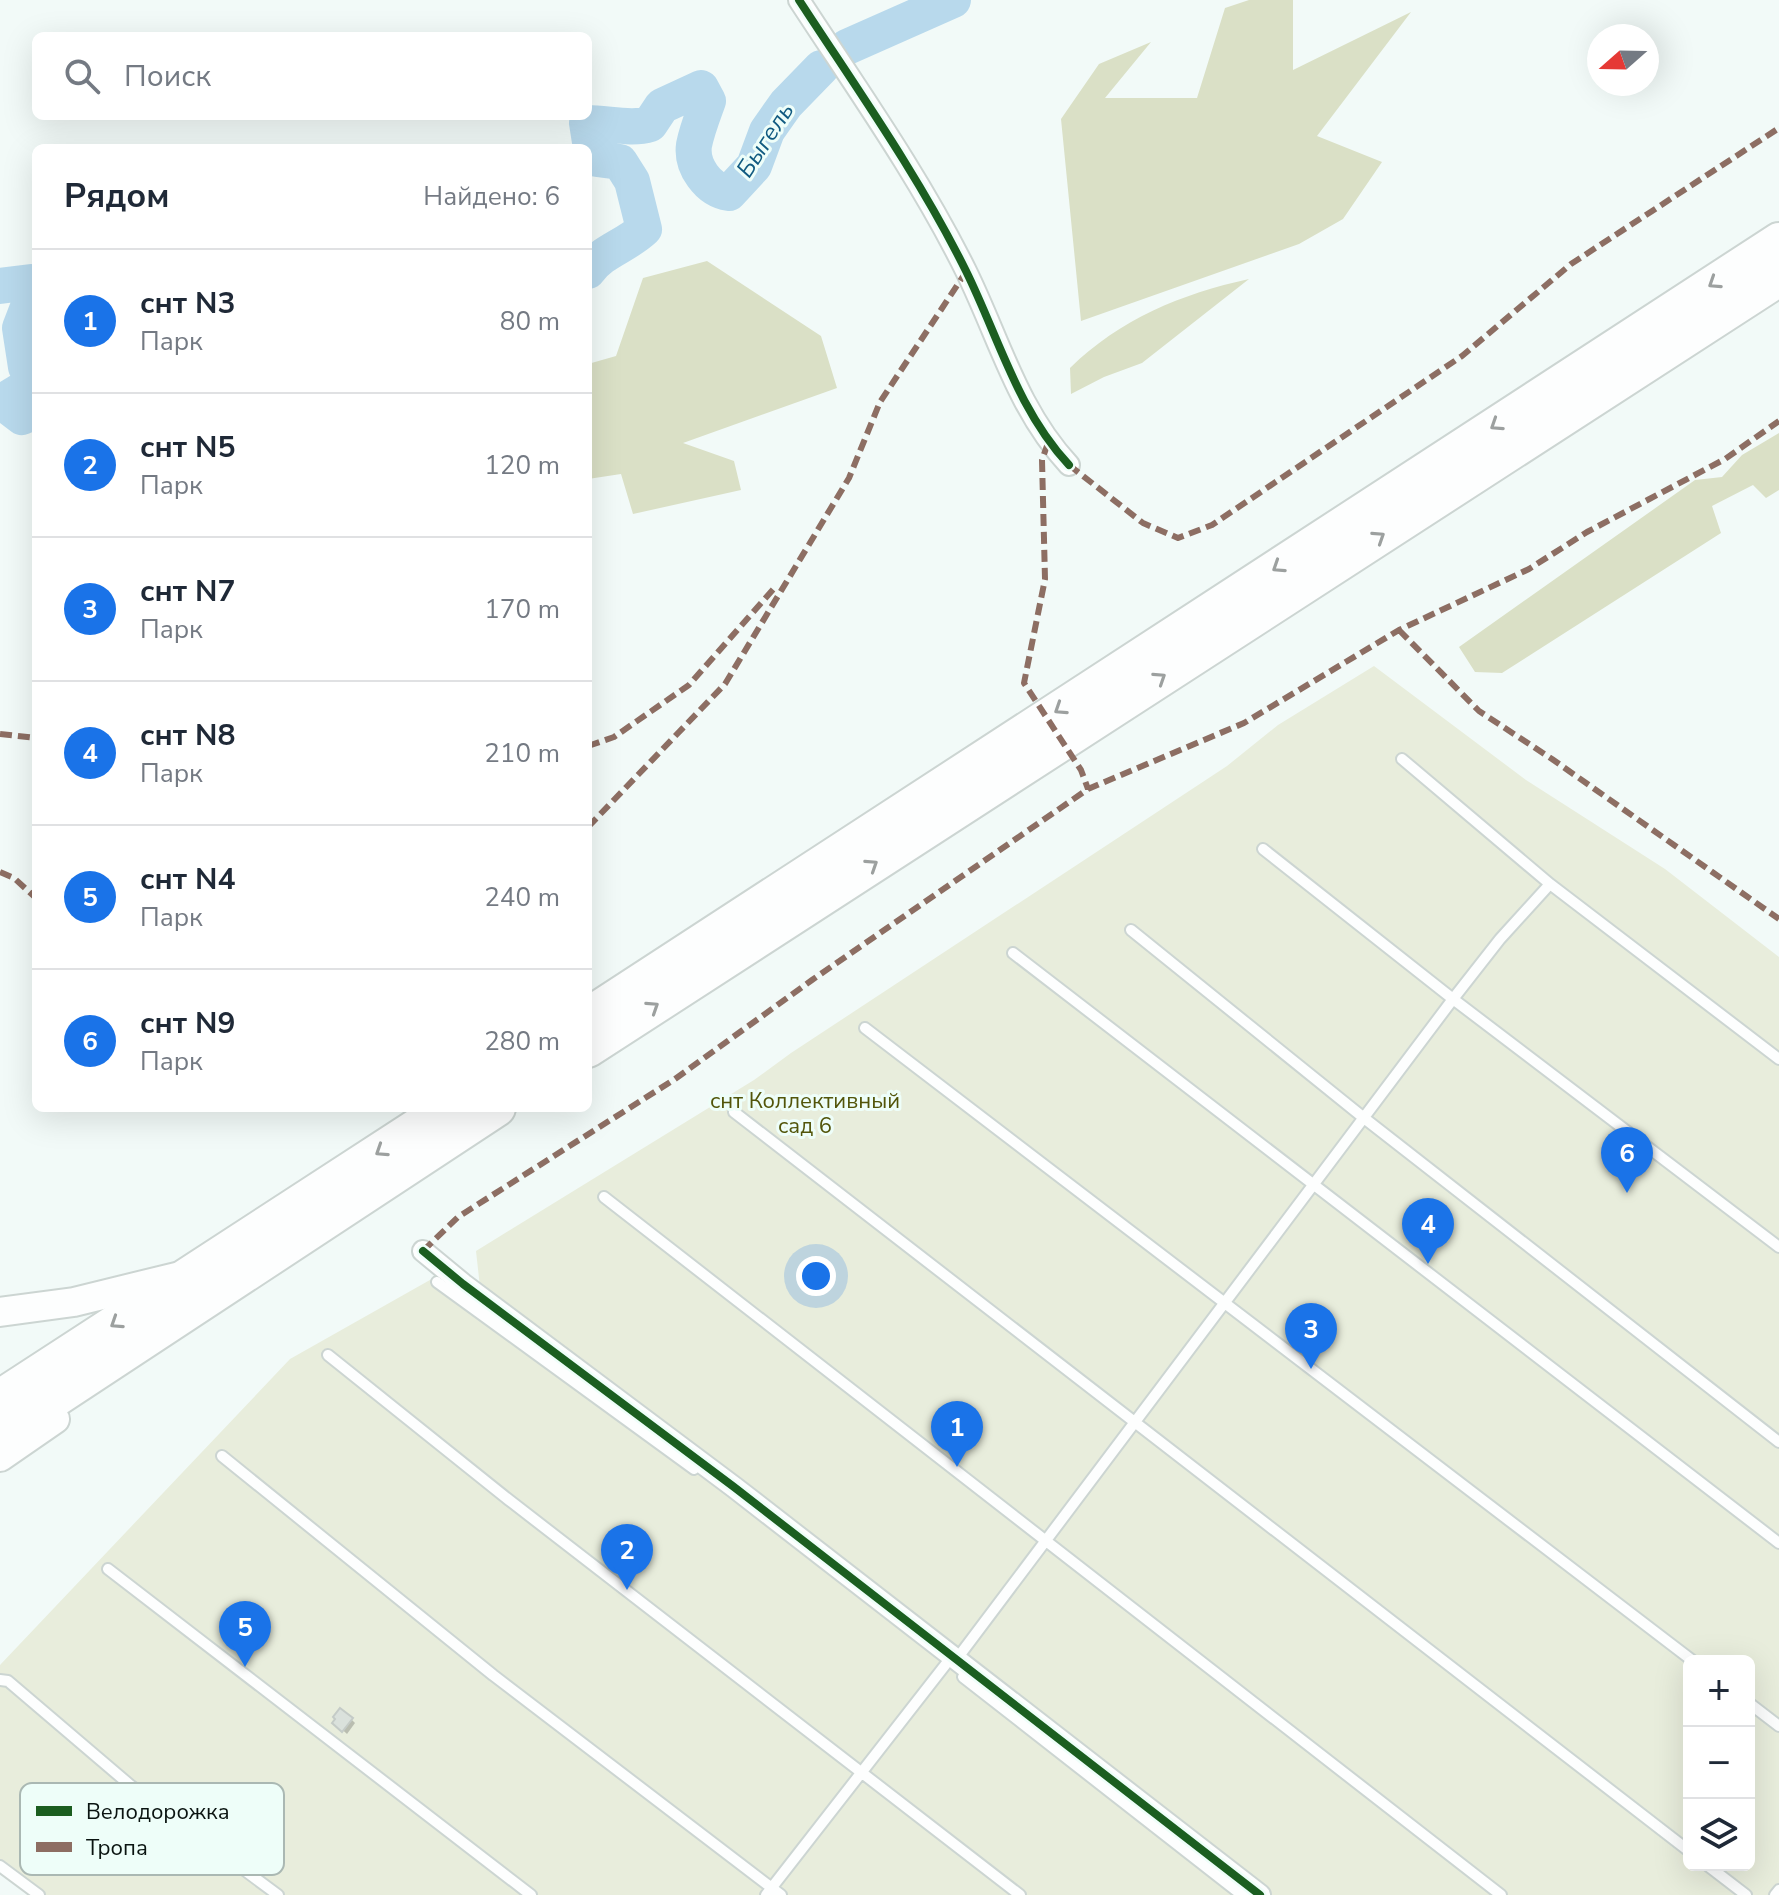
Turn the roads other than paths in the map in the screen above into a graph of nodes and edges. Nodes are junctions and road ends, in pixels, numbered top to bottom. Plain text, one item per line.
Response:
1 (799, 0) edge
2 (1779, 241) edge
3 (1779, 278) edge
4 (1069, 465) dead end
5 (1402, 759) dead end
6 (1263, 849) dead end
7 (1550, 884) junction
8 (1131, 930) dead end
9 (1013, 953) dead end
10 (1453, 999) junction
11 (592, 1013) edge
12 (865, 1028) dead end
13 (592, 1046) edge
14 (1779, 1059) edge
15 (440, 1112) edge
16 (491, 1112) edge
17 (734, 1112) dead end
18 (1364, 1118) junction
19 (1313, 1185) junction
20 (604, 1197) dead end
21 (1779, 1247) edge
22 (423, 1251) dead end
23 (437, 1282) dead end
24 (199, 1287) junction
25 (1223, 1304) junction
26 (0, 1312) edge
27 (328, 1355) dead end
28 (0, 1398) edge
29 (1134, 1422) junction
30 (0, 1435) edge
31 (1779, 1442) edge
32 (222, 1456) dead end
33 (0, 1457) edge
34 (1045, 1540) junction
35 (1779, 1543) edge
36 (108, 1569) dead end
37 (1685, 1655) edge
38 (951, 1662) junction
39 (0, 1680) edge
40 (1755, 1708) edge
41 (1779, 1726) edge
42 (861, 1772) junction
43 (128, 1783) edge
44 (1683, 1846) edge
45 (0, 1866) edge
46 (1715, 1871) edge
47 (251, 1875) edge
48 (1779, 1890) edge
49 (773, 1893) edge
50 (39, 1895) edge
51 (278, 1895) edge
52 (531, 1895) edge
53 (1020, 1895) edge
54 (1242, 1895) edge
55 (1260, 1895) edge
56 (1501, 1895) edge
57 (1746, 1895) edge
58 (1775, 1895) edge

1 - 4 street
2 -> 11 highway
13 -> 3 highway
5 - 7 lane
6 - 10 lane
7 - 10 lane
7 - 14 lane
8 - 18 lane
9 - 19 lane
10 - 18 lane
10 - 21 lane
12 - 25 lane
15 -> 24 highway
16 - 24 highway
17 - 29 lane
18 - 19 lane
18 - 31 lane
19 - 25 lane
19 - 35 lane
20 - 34 lane
22 - 38 street
23 - 38 lane
24 - 26 main road
24 -> 28 highway
24 - 30 highway
24 - 33 main road
25 - 29 lane
25 - 37 lane
27 - 42 lane
29 - 34 lane
29 - 44 lane
32 - 49 lane
34 - 38 lane
34 - 56 lane
36 - 52 lane
38 - 42 lane
38 - 54 lane
38 - 55 street
39 - 43 lane
40 - 41 lane
42 - 49 lane
42 - 53 lane
45 - 50 lane
46 - 57 lane
47 - 51 lane
48 - 58 lane

